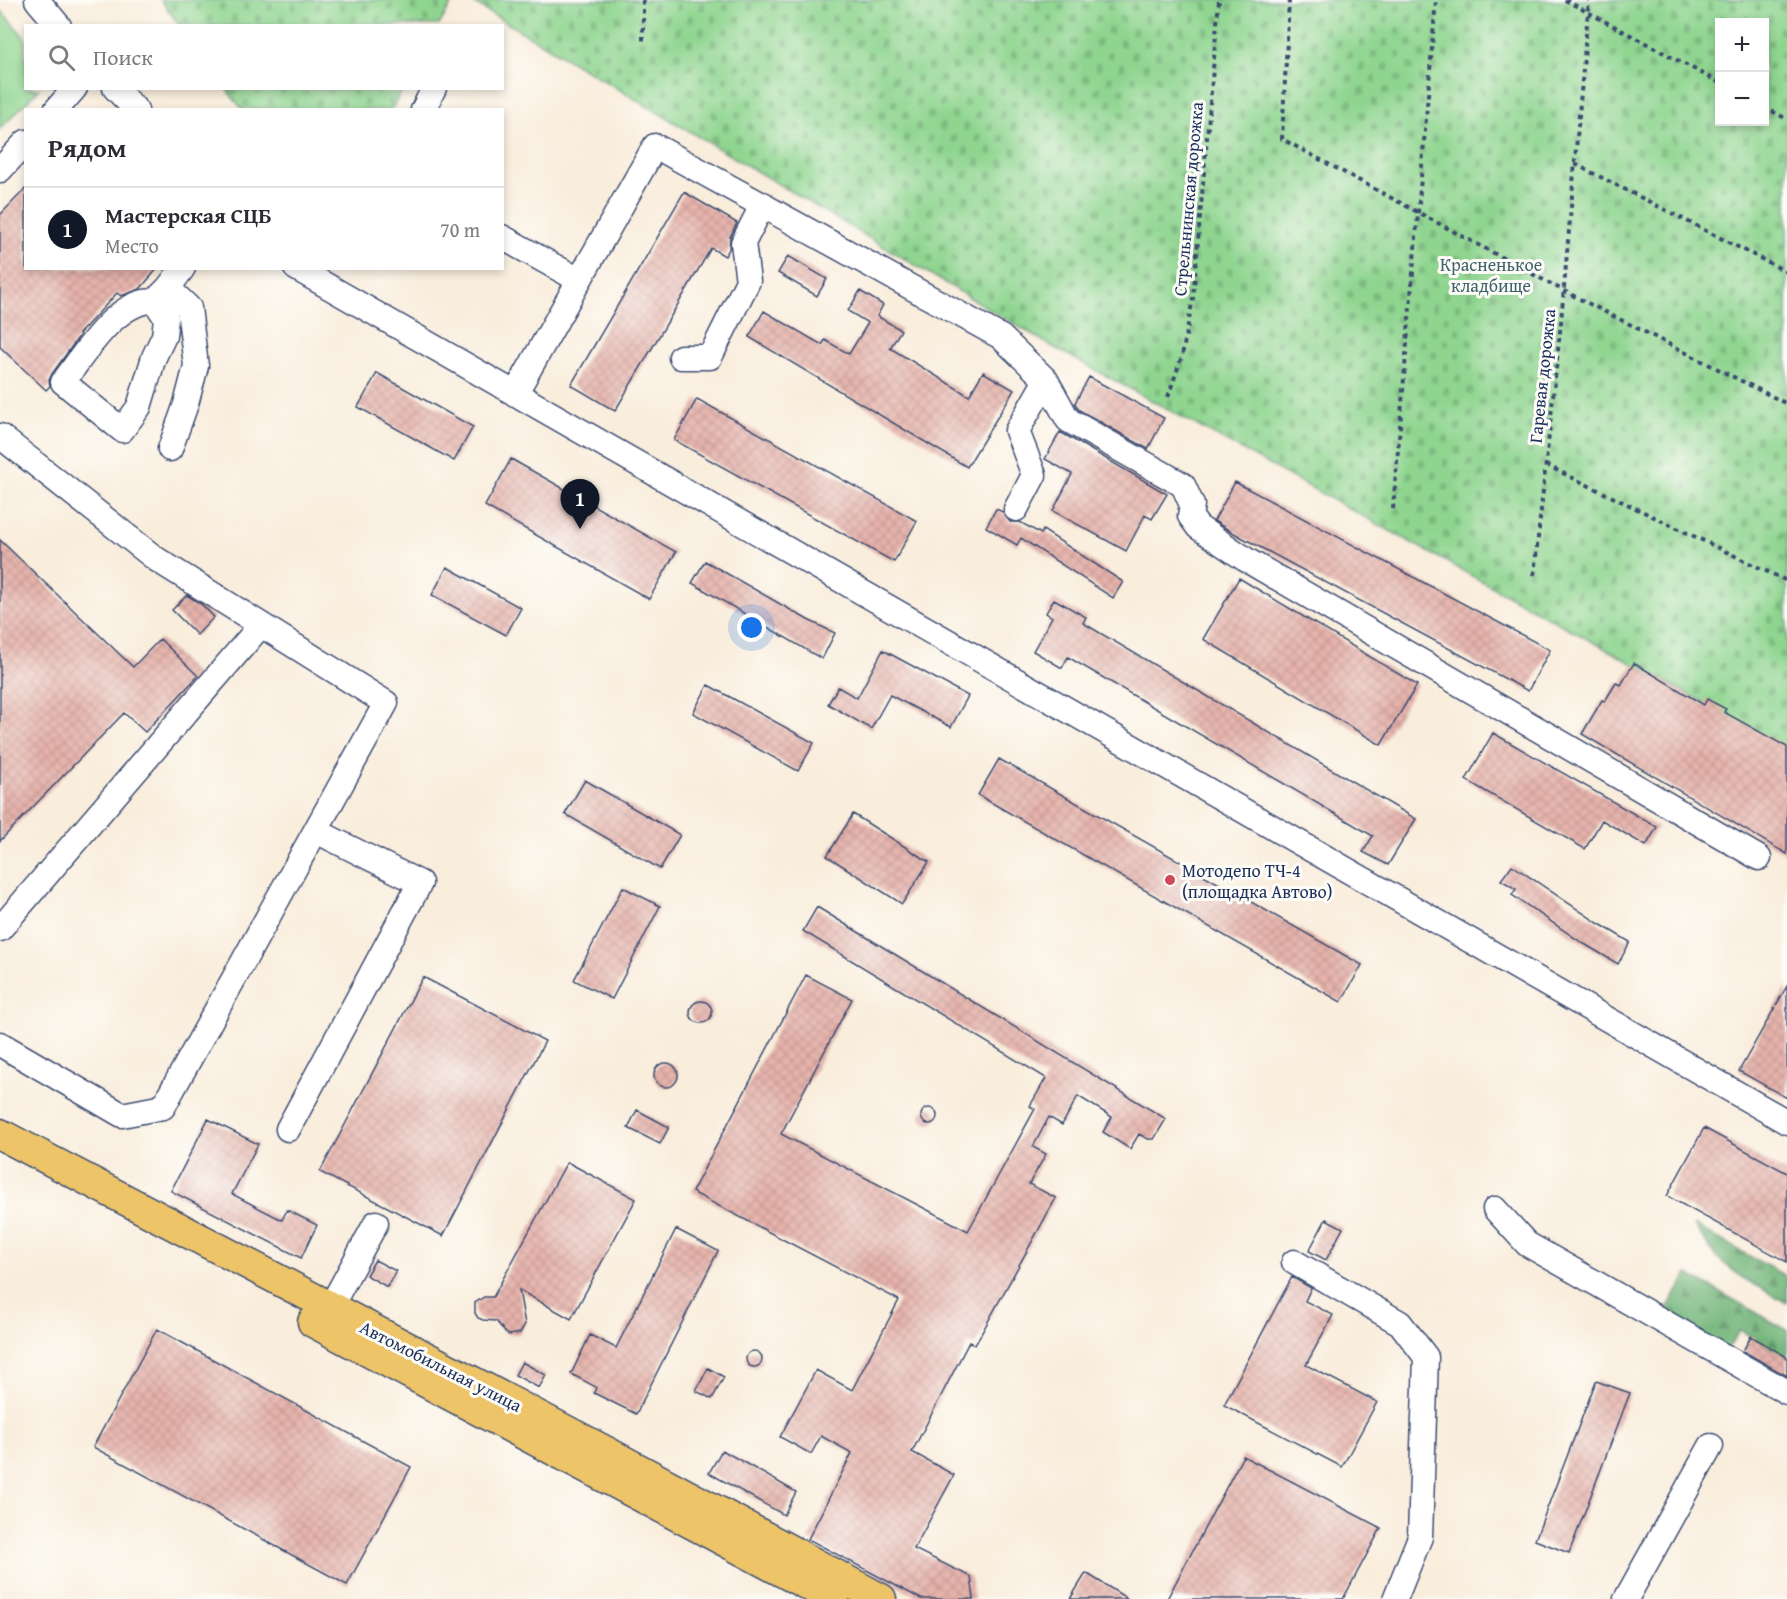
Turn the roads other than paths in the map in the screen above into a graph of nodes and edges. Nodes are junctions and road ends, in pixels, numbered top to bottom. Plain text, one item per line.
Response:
1 (37, 0) edge
2 (56, 24) edge
3 (73, 90) edge
4 (118, 90) edge
5 (433, 90) edge
6 (58, 108) edge
7 (134, 108) edge
8 (424, 108) edge
9 (24, 144) edge
10 (0, 170) edge
11 (763, 204) junction
12 (504, 238) edge
13 (181, 270) edge
14 (303, 270) edge
15 (332, 278) edge
16 (579, 280) junction
17 (161, 295) junction
18 (681, 357) dead end
19 (1046, 380) junction
20 (515, 394) junction
21 (0, 436) edge
22 (170, 449) dead end
23 (1016, 509) dead end
24 (261, 625) junction
25 (316, 831) junction
26 (1759, 858) dead end
27 (0, 929) edge
28 (0, 1044) edge
29 (1787, 1122) edge
30 (288, 1129) dead end
31 (0, 1134) edge
32 (0, 1156) edge
33 (1495, 1209) dead end
34 (376, 1222) dead end
35 (1294, 1262) dead end
36 (330, 1308) junction
37 (1787, 1392) edge
38 (1711, 1446) dead end
39 (834, 1599) edge
40 (881, 1599) edge
41 (1395, 1599) edge
42 (1626, 1599) edge

1 - 2 lane
3 - 6 lane
4 - 7 lane
5 - 8 lane
9 - 10 lane
11 - 16 lane
11 - 18 lane
11 - 19 lane
12 - 16 lane
13 - 17 lane
14 - 15 lane
15 - 20 lane
16 - 20 lane
17 - 17 lane
17 - 22 lane
19 - 23 lane
19 - 26 lane
20 - 29 lane
21 - 24 lane
24 - 25 lane
24 - 27 lane
25 - 28 lane
25 - 30 lane
31 - 36 main road, Автомобильная улица
32 - 39 main road, Автомобильная улица
33 - 37 lane
34 - 36 lane
35 - 41 lane
36 - 40 main road, Автомобильная улица
38 - 42 lane

